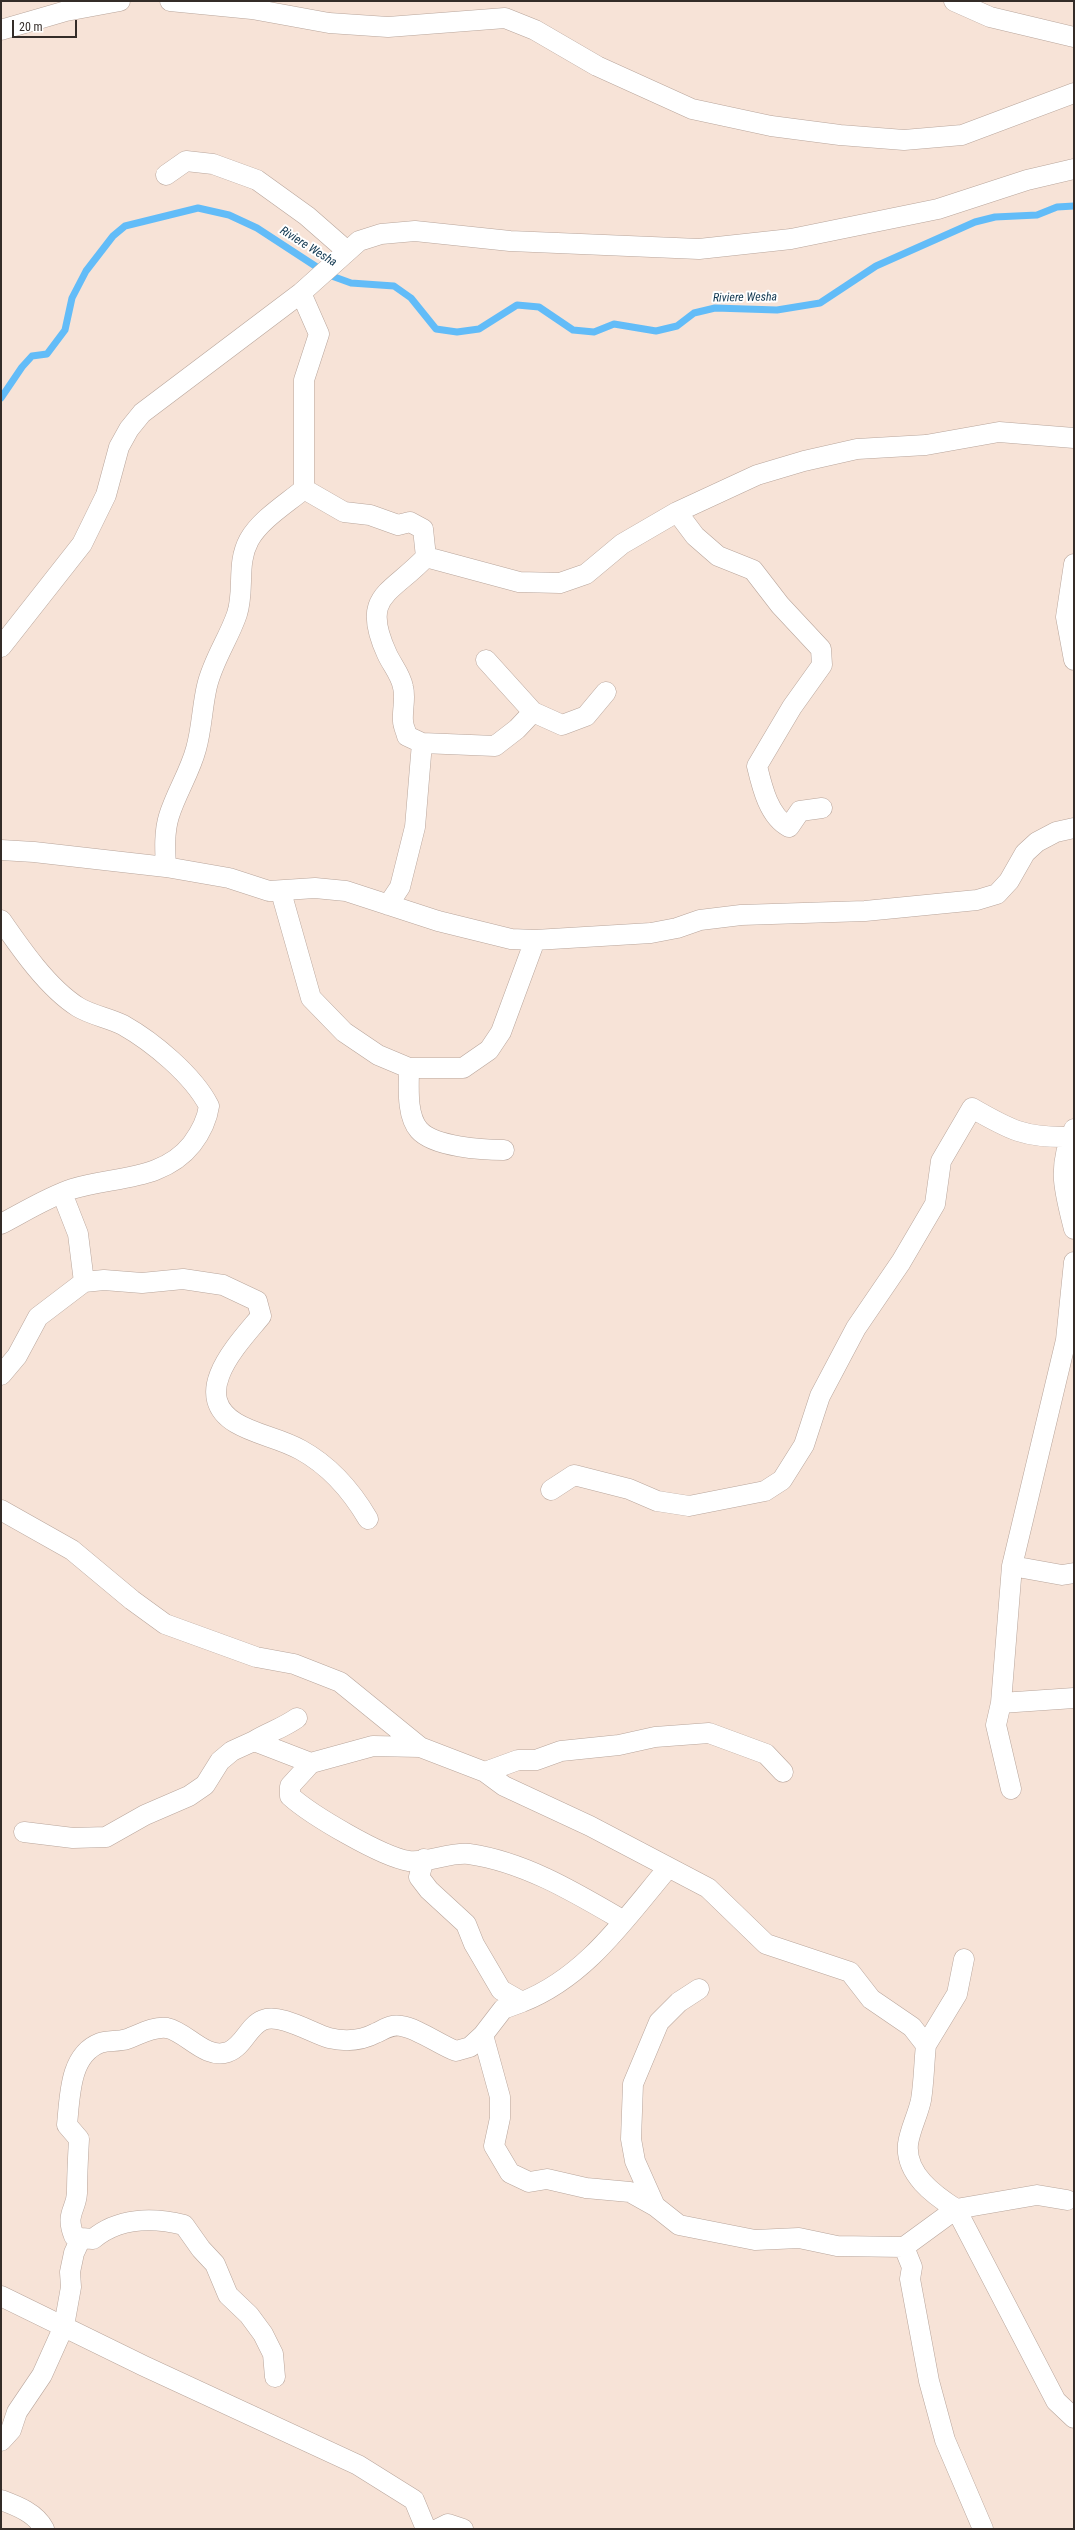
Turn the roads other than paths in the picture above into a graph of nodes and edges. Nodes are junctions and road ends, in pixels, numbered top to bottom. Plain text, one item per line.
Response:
1 (120, 1) edge
2 (170, 1) edge
3 (954, 1) edge
4 (1, 30) edge
5 (1074, 37) edge
6 (1074, 93) edge
7 (1074, 169) edge
8 (166, 175) dead end
9 (342, 254) junction
10 (308, 286) junction
11 (1074, 438) edge
12 (304, 489) junction
13 (677, 512) junction
14 (426, 557) junction
15 (1074, 564) edge
16 (1, 647) edge
17 (486, 660) dead end
18 (1074, 660) edge
19 (606, 692) dead end
20 (533, 712) junction
21 (422, 744) junction
22 (822, 808) dead end
23 (1074, 828) edge
24 (1, 850) edge
25 (166, 867) junction
26 (281, 892) junction
27 (388, 905) junction
28 (1, 920) edge
29 (535, 940) junction
30 (409, 1068) junction
31 (1072, 1133) edge
32 (504, 1150) dead end
33 (62, 1193) junction
34 (1, 1224) edge
35 (1074, 1229) edge
36 (1074, 1262) edge
37 (84, 1282) junction
38 (1, 1375) edge
39 (551, 1490) dead end
40 (1, 1510) edge
41 (368, 1519) dead end
42 (1012, 1566) junction
43 (1074, 1573) edge
44 (1074, 1698) edge
45 (1001, 1703) junction
46 (297, 1718) dead end
47 (254, 1741) junction
48 (420, 1747) junction
49 (311, 1763) junction
50 (485, 1772) junction
51 (783, 1772) dead end
52 (1011, 1789) dead end
53 (24, 1832) dead end
54 (424, 1859) junction
55 (668, 1868) junction
56 (624, 1921) junction
57 (964, 1959) dead end
58 (699, 1989) dead end
59 (522, 2002) junction
60 (483, 2035) junction
61 (926, 2045) junction
62 (1067, 2200) dead end
63 (655, 2206) junction
64 (956, 2209) junction
65 (81, 2238) junction
66 (904, 2248) junction
67 (1, 2296) edge
68 (64, 2326) junction
69 (275, 2376) dead end
70 (1074, 2418) edge
71 (1, 2441) edge
72 (1, 2500) edge
73 (44, 2529) edge
74 (426, 2529) edge
75 (438, 2529) edge
76 (463, 2529) edge
77 (983, 2529) edge

1 - 4 street
2 - 6 street
3 - 5 street
7 - 9 street
8 - 9 street
9 - 10 street
10 - 12 street
10 - 16 street
11 - 13 street
12 - 14 street
12 - 25 street
13 - 14 street
13 - 22 street
14 - 21 street
15 - 18 street
17 - 20 street
19 - 20 street
20 - 21 street
21 - 27 street
23 - 29 street
24 - 25 street
25 - 26 street
26 - 27 street
26 - 30 street
27 - 29 street
28 - 33 street
29 - 30 street
30 - 32 street
31 - 35 street
31 - 39 street
33 - 34 street
33 - 37 street
36 - 42 street
37 - 38 street
37 - 41 street
40 - 48 street
42 - 43 street
42 - 45 street
44 - 45 street
45 - 52 street
46 - 47 street
47 - 49 street
47 - 53 street
48 - 49 street
48 - 50 street
49 - 54 street
50 - 51 street
50 - 55 street
54 - 56 street
54 - 59 street
55 - 56 street
55 - 61 street
56 - 59 street
57 - 61 street
58 - 63 street
59 - 60 street
60 - 63 street
60 - 65 street
61 - 64 street
62 - 64 street
63 - 66 street
64 - 66 street
64 - 70 street
65 - 68 street
65 - 69 street
66 - 77 street
67 - 68 street
68 - 71 street
68 - 74 street
72 - 73 street
75 - 76 street

